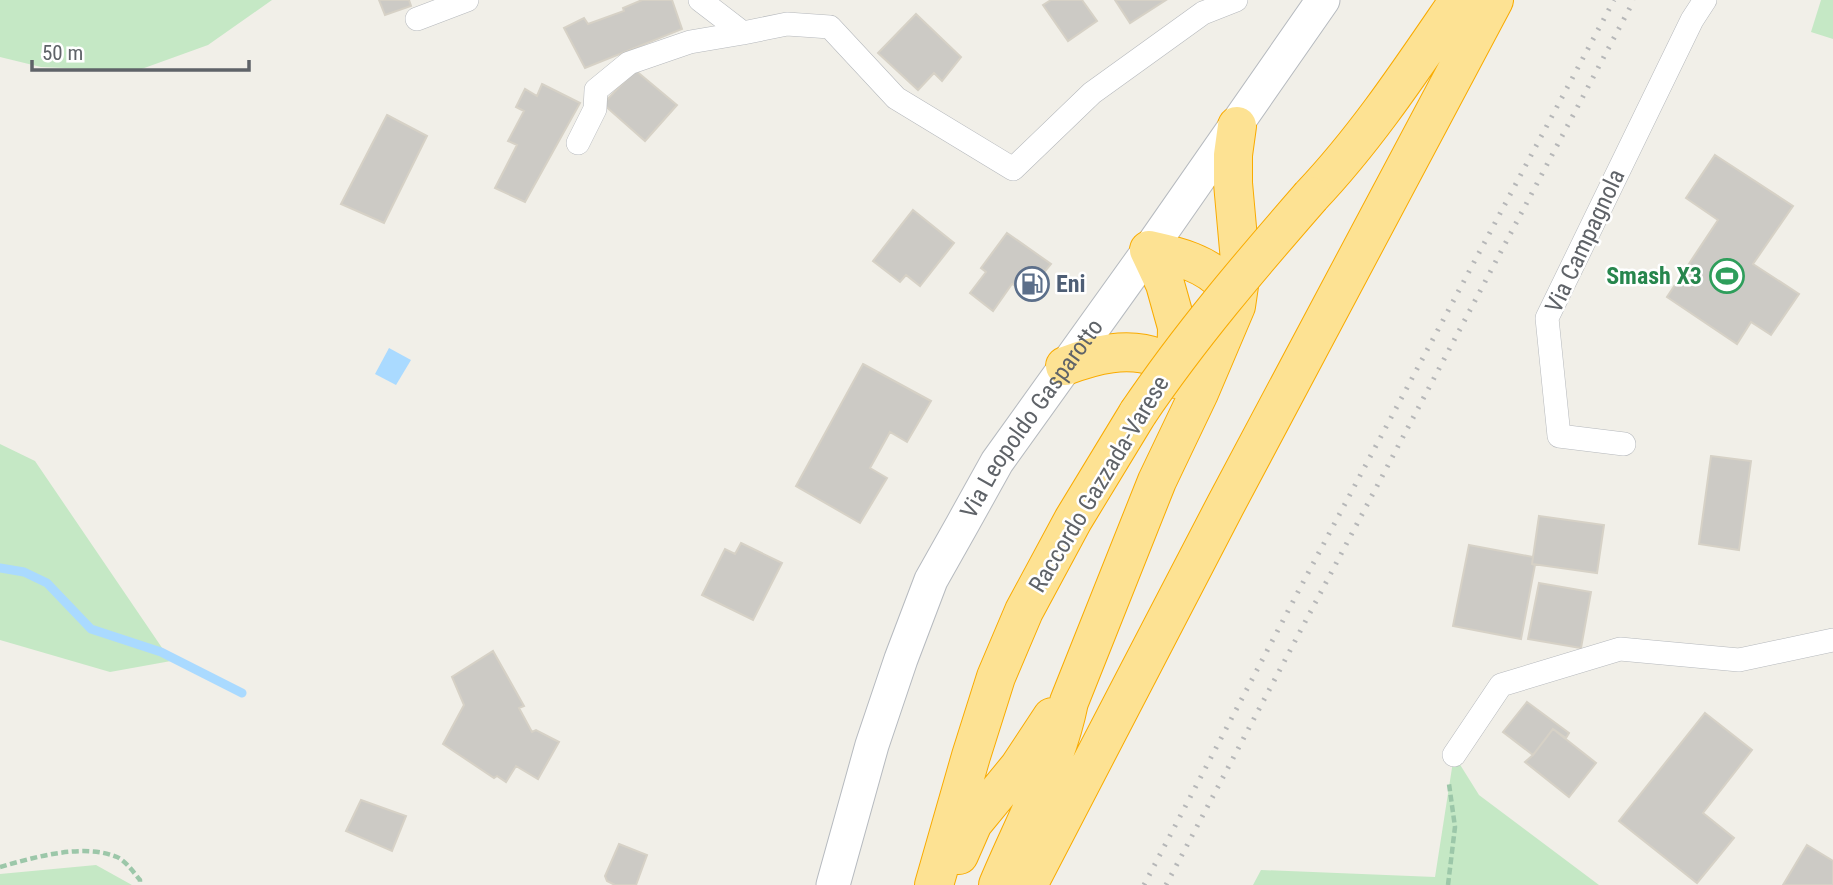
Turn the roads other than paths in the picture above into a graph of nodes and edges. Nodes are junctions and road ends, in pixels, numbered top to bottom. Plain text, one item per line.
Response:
1 (467, 0) edge
2 (700, 0) edge
3 (1236, 0) edge
4 (1323, 0) edge
5 (1459, 0) edge
6 (1494, 0) edge
7 (1705, 0) edge
8 (417, 19) dead end
9 (743, 33) junction
10 (1237, 126) junction
11 (578, 143) dead end
12 (1149, 250) junction
13 (1236, 306) junction
14 (1065, 366) junction
15 (1177, 371) junction
16 (1624, 444) dead end
17 (1157, 481) junction
18 (1833, 640) edge
19 (1069, 702) junction
20 (1454, 755) dead end
21 (833, 885) edge
22 (934, 885) edge
23 (950, 885) edge
24 (998, 885) edge
25 (1028, 885) edge

1 - 8 street
2 - 9 street
3 - 9 street
4 - 10 main road, Via Leopoldo Gasparotto
5 - 22 highway, Raccordo Gazzada-Varese, bridge
6 - 25 highway
7 - 16 street, Via Campagnola
9 - 11 street
10 - 12 main road, Via Leopoldo Gasparotto
10 - 13 highway
12 - 13 highway
12 - 14 main road, Via Leopoldo Gasparotto
12 - 15 highway
13 - 17 highway
14 - 15 highway
14 - 21 main road, Via Leopoldo Gasparotto
15 - 17 highway
17 - 19 highway
18 - 20 street
19 - 23 highway
19 - 24 highway

